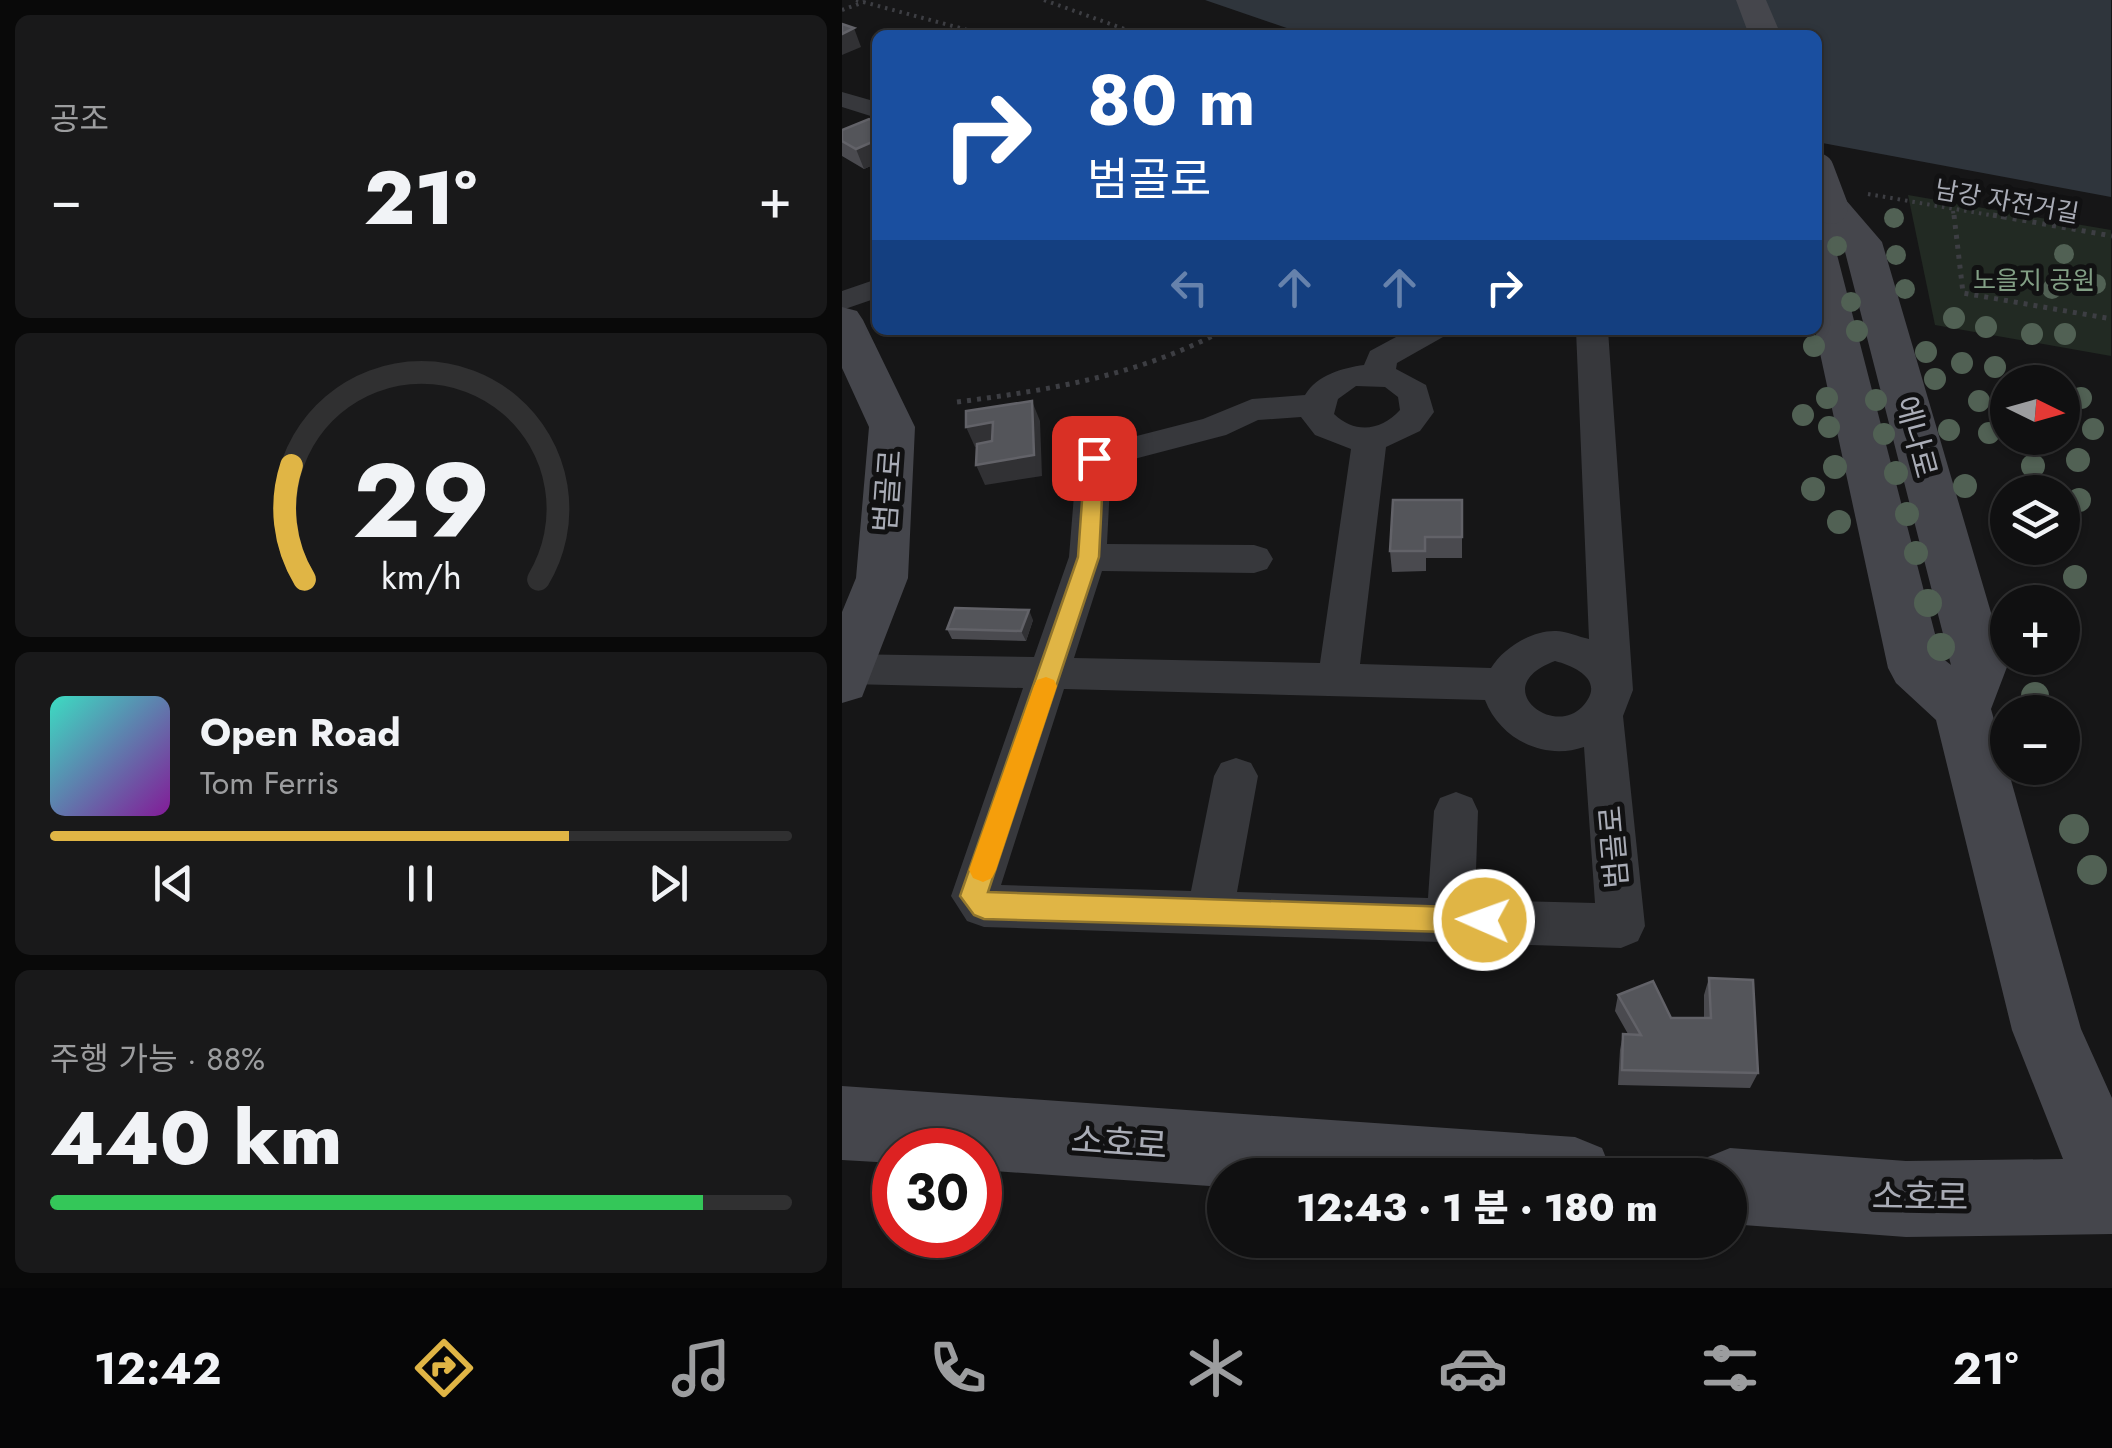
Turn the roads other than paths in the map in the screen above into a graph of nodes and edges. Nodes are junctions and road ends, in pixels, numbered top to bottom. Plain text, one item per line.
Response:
1 (1752, 0) edge
2 (1763, 30) edge
3 (842, 98) edge
4 (872, 108) edge
5 (1822, 221) edge
6 (872, 290) edge
7 (842, 301) edge
8 (842, 320) edge
9 (1423, 335) edge
10 (1592, 335) edge
11 (1379, 375) junction
12 (1317, 405) junction
13 (1370, 439) junction
14 (1088, 557) junction
15 (1254, 559) dead end
16 (1051, 670) junction
17 (845, 674) edge
18 (1338, 679) junction
19 (1502, 684) junction
20 (1607, 698) junction
21 (1236, 776) dead end
22 (1456, 811) dead end
23 (1210, 912) junction
24 (1450, 919) junction
25 (842, 1123) edge
26 (1335, 1158) edge
27 (2112, 1186) edge
28 (1747, 1187) edge
29 (2112, 1196) edge

1 - 2 street
3 - 4 street
5 - 27 street, 에나로
6 - 7 street
8 - 17 street, 범골로
9 - 11 street
10 - 20 street, 범골로
11 - 12 street
11 - 13 street
12 - 13 street
12 - 14 street, 범골로
13 - 18 street
14 - 15 street
14 - 16 street, 범골로
16 - 17 street, 범골로
16 - 18 street, 범골로
16 - 23 street, 범골로
18 - 19 street, 범골로
19 - 20 street
19 - 20 street
20 - 24 street, 범골로
21 - 23 street
22 - 24 street
23 - 24 street, 범골로
25 - 26 street, 소호로
28 - 29 street, 소호로

